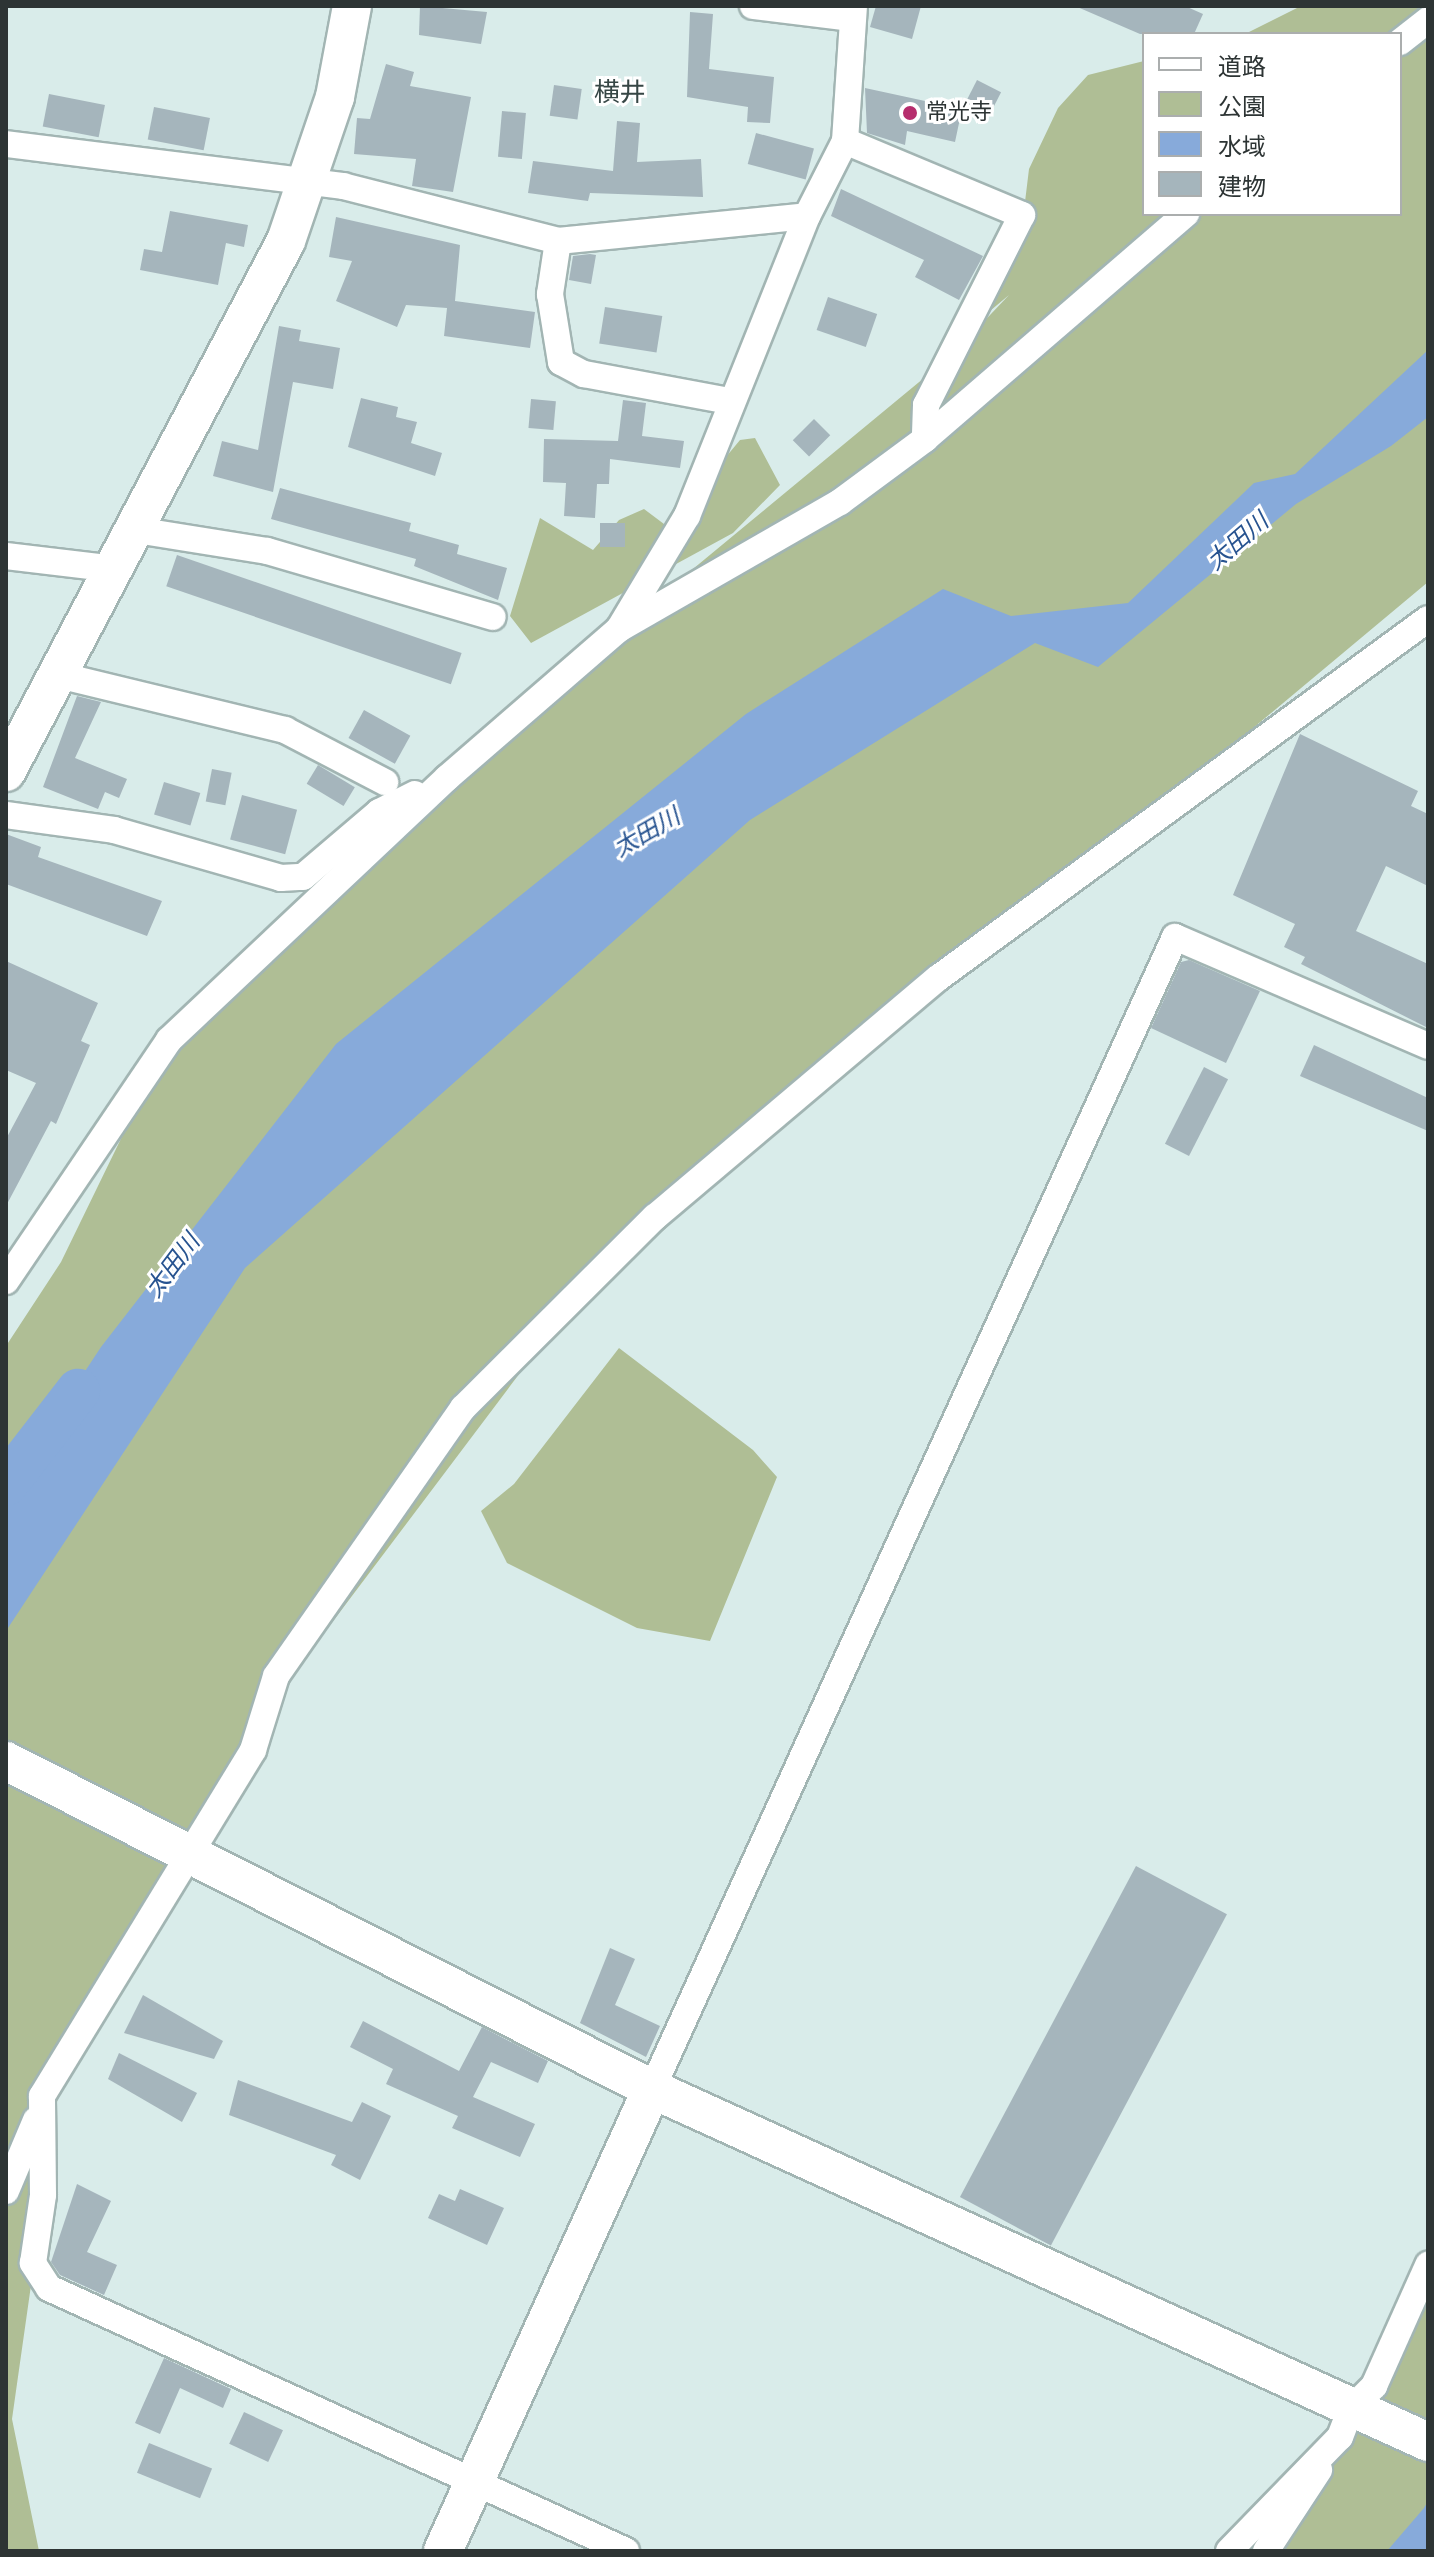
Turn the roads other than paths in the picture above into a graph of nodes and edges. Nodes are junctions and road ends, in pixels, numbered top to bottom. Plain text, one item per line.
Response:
1 (352, 6) edge
2 (753, 6) edge
3 (853, 12) edge
4 (1428, 20) edge
5 (1402, 40) edge
6 (845, 141) junction
7 (6, 144) edge
8 (310, 182) junction
9 (807, 216) junction
10 (1184, 216) edge
11 (558, 241) junction
12 (729, 401) junction
13 (925, 439) junction
14 (136, 530) junction
15 (6, 556) edge
16 (115, 569) junction
17 (493, 617) dead end
18 (1428, 619) edge
19 (619, 629) junction
20 (58, 675) junction
21 (6, 772) edge
22 (447, 778) junction
23 (385, 782) dead end
24 (6, 815) edge
25 (1428, 1046) edge
26 (6, 1281) edge
27 (6, 1761) edge
28 (170, 1846) junction
29 (652, 2089) junction
30 (41, 2109) junction
31 (6, 2191) edge
32 (1428, 2265) edge
33 (1345, 2423) junction
34 (1428, 2442) edge
35 (473, 2483) junction
36 (443, 2551) edge
37 (626, 2551) edge
38 (1229, 2551) edge
39 (1266, 2551) edge

1 - 8 street
2 - 3 street
3 - 6 street
4 - 5 street
6 - 9 street
6 - 13 street
7 - 8 street
8 - 11 street
8 - 14 street
9 - 11 street
9 - 12 street
10 - 13 street
11 - 12 street
12 - 19 street
13 - 19 street
14 - 16 street
14 - 17 street
15 - 16 street
16 - 20 street
18 - 28 street
19 - 22 street
20 - 21 street
20 - 23 street
22 - 24 street
22 - 26 street
25 - 29 street
27 - 28 street
28 - 29 street
28 - 30 street
29 - 33 street
29 - 35 street
30 - 31 street
30 - 35 street
32 - 33 street
33 - 34 street
33 - 38 street
33 - 39 street
35 - 36 street
35 - 37 street

